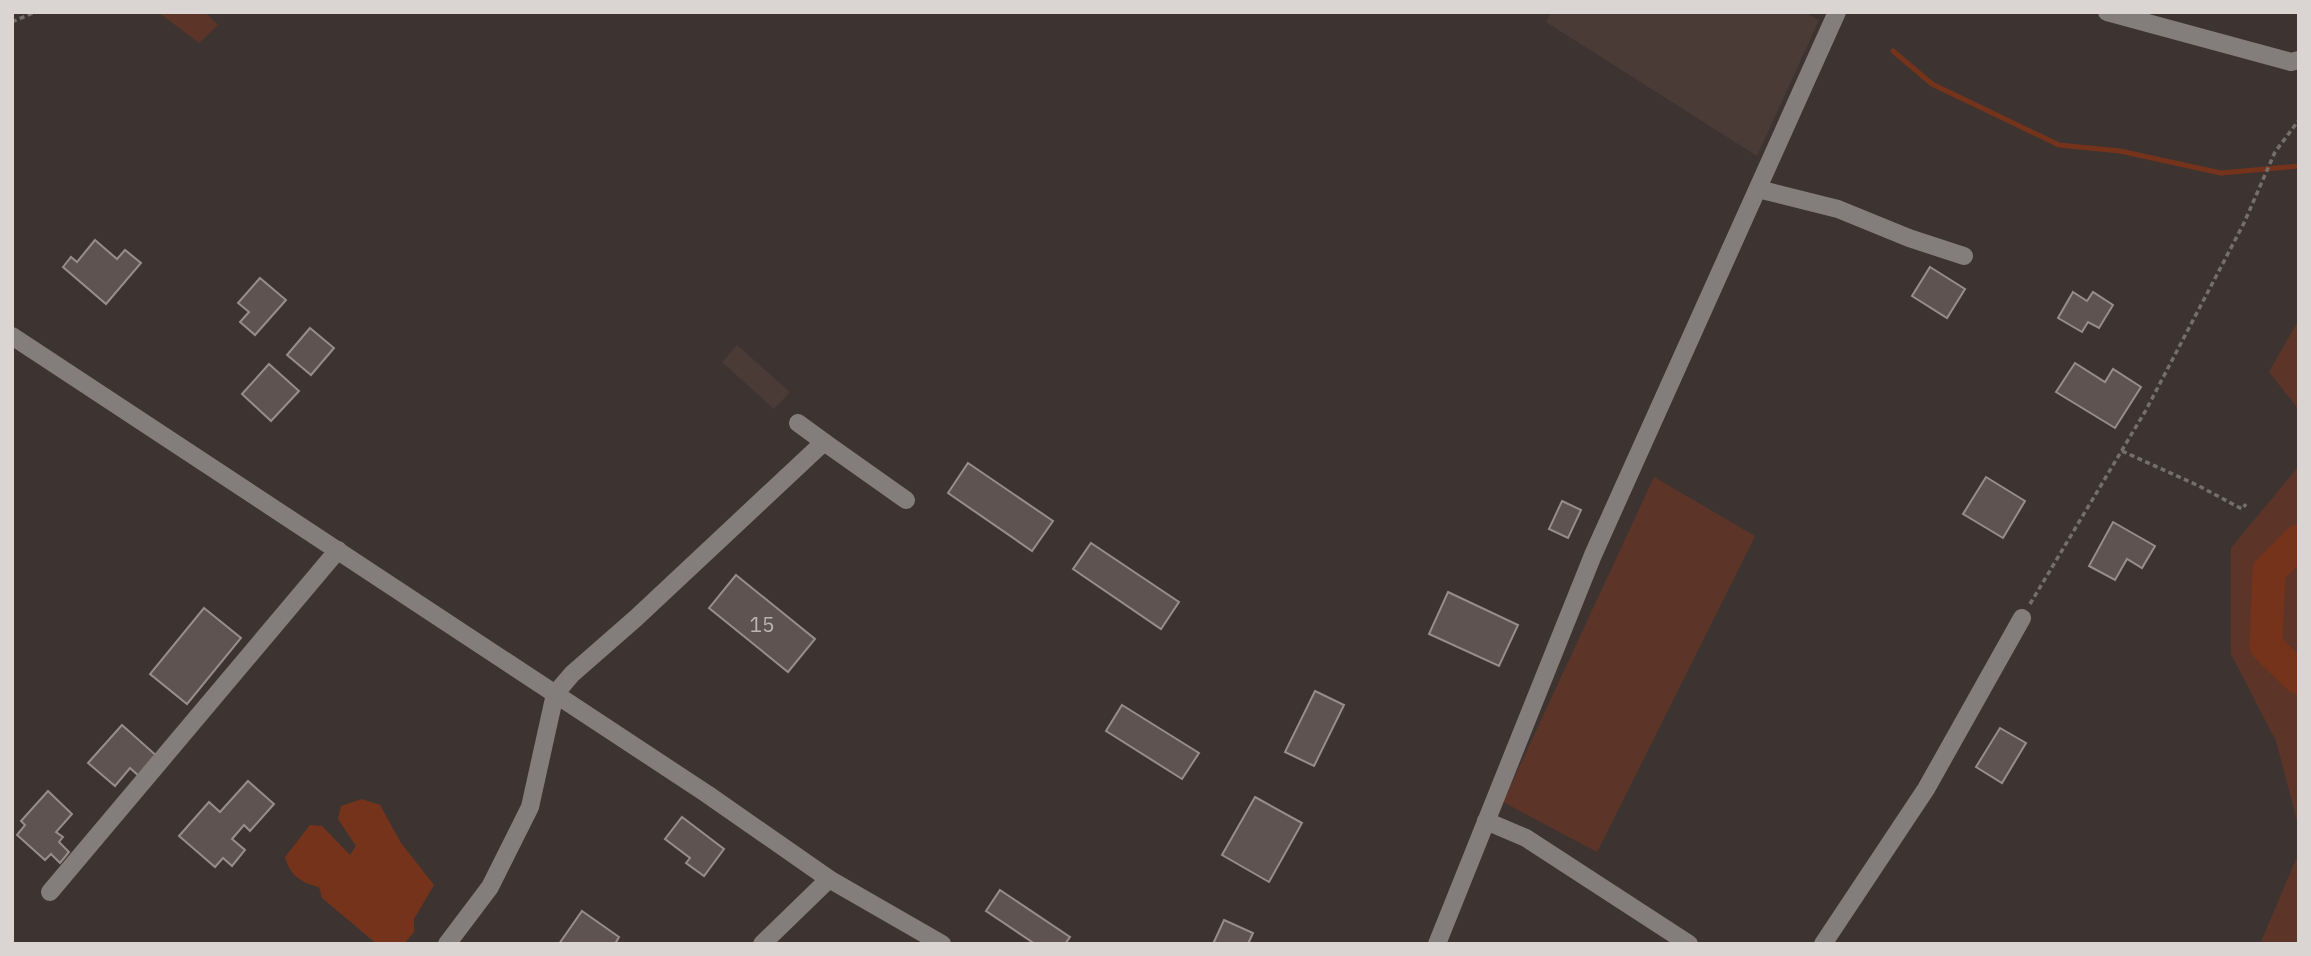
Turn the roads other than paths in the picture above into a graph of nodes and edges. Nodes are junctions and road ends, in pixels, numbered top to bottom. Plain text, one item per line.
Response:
1 (1838, 12) edge
2 (2108, 12) edge
3 (2299, 60) edge
4 (1758, 189) junction
5 (1964, 256) dead end
6 (12, 336) edge
7 (798, 423) dead end
8 (824, 442) junction
9 (906, 500) dead end
10 (338, 550) junction
11 (2022, 618) road end
12 (555, 694) junction
13 (1486, 821) junction
14 (829, 879) junction
15 (50, 892) dead end
16 (447, 944) edge
17 (762, 944) edge
18 (942, 944) edge
19 (1437, 944) edge
20 (1689, 944) edge
21 (1823, 944) edge

1 - 4 street
2 - 3 street
4 - 5 street
4 - 13 street
6 - 10 street
7 - 8 street
8 - 9 street
8 - 12 street
10 - 12 street
10 - 15 street
11 - 21 street
12 - 14 street
12 - 16 street
13 - 19 street
13 - 20 street
14 - 17 street
14 - 18 street

